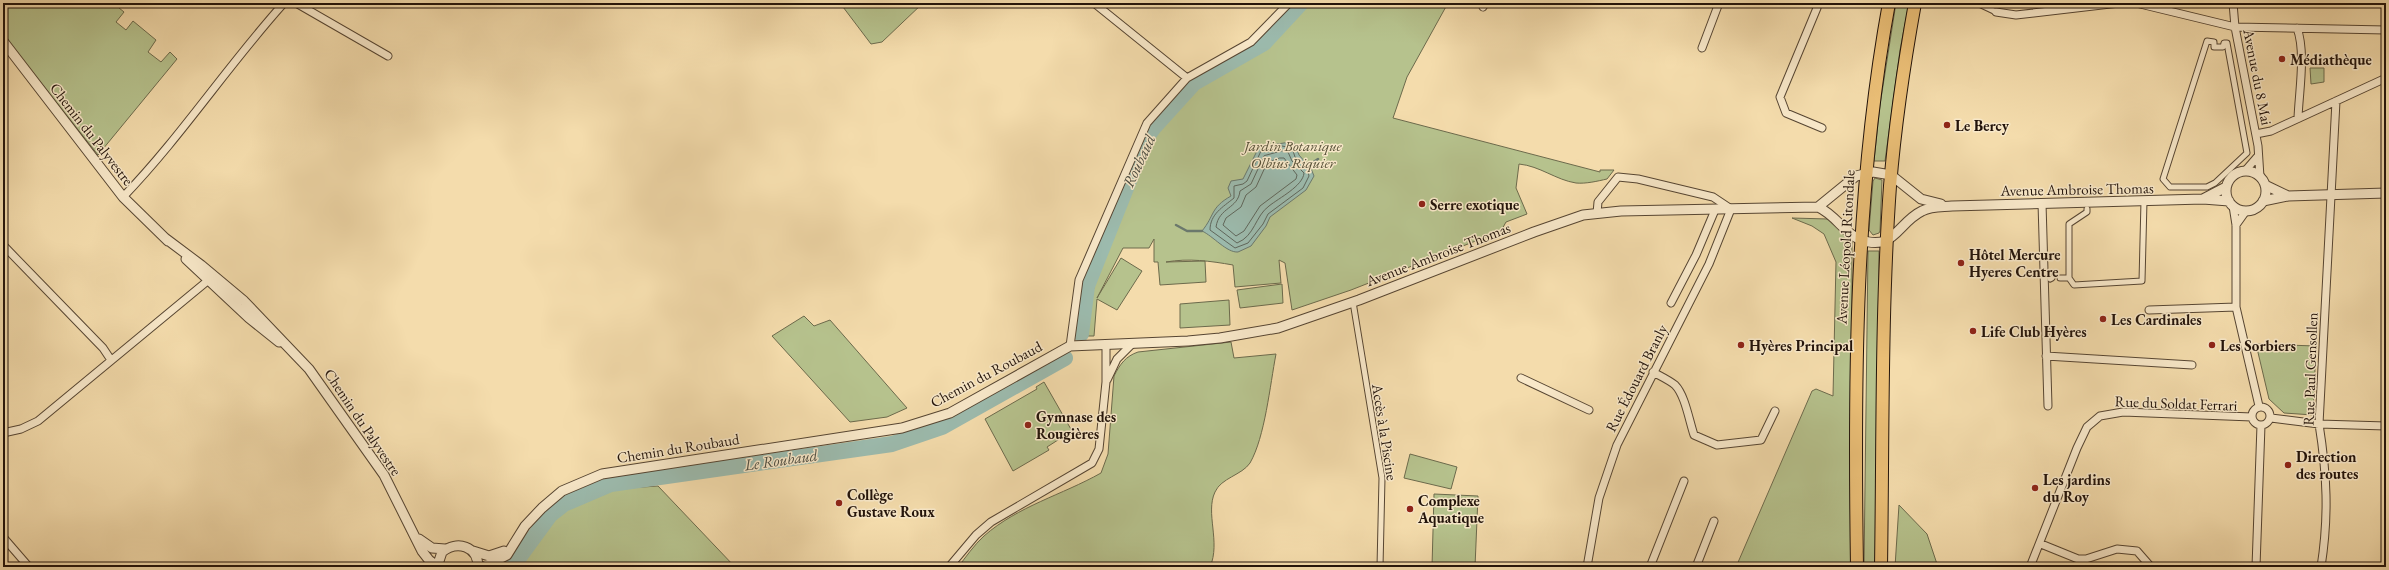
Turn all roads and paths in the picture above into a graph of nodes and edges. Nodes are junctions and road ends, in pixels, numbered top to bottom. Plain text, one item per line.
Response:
1 (284, 3) edge
2 (296, 3) edge
3 (1094, 3) edge
4 (1289, 3) edge
5 (1719, 3) edge
6 (1814, 3) edge
7 (1889, 3) edge
8 (1915, 3) edge
9 (1977, 3) edge
10 (2119, 3) edge
11 (2136, 3) edge
12 (2233, 3) edge
13 (1996, 12) joint
14 (2235, 27) junction
15 (2297, 28) junction
16 (2386, 30) edge
17 (3, 41) edge
18 (2227, 43) joint
19 (1702, 48) dead end
20 (388, 56) dead end
21 (1187, 78) junction
22 (2386, 78) edge
23 (2336, 101) junction
24 (2298, 118) junction
25 (1822, 128) dead end
26 (2256, 134) junction
27 (2258, 156) junction
28 (2245, 171) junction
29 (1865, 173) junction
30 (1891, 175) junction
31 (2260, 177) junction
32 (2265, 185) junction
33 (2226, 187) junction
34 (2386, 193) edge
35 (2331, 194) junction
36 (2288, 196) junction
37 (123, 197) junction
38 (2203, 199) junction
39 (2144, 201) junction
40 (2263, 201) junction
41 (2042, 203) junction
42 (2231, 204) junction
43 (1952, 206) junction
44 (1818, 207) junction
45 (2087, 209) dead end
46 (1715, 210) junction
47 (1731, 210) junction
48 (2246, 211) junction
49 (1597, 213) junction
50 (2236, 225) junction
51 (1861, 240) junction
52 (1887, 241) junction
53 (3, 245) edge
54 (211, 278) junction
55 (2060, 278) dead end
56 (2069, 278) junction
57 (1353, 302) junction
58 (1671, 303) dead end
59 (2236, 307) junction
60 (2149, 310) dead end
61 (1110, 344) junction
62 (1132, 344) junction
63 (1070, 346) junction
64 (2046, 356) junction
65 (1117, 359) junction
66 (111, 360) junction
67 (2192, 365) dead end
68 (1653, 372) junction
69 (1521, 378) dead end
70 (1106, 382) junction
71 (2048, 406) dead end
72 (2259, 406) junction
73 (1589, 410) dead end
74 (1775, 410) dead end
75 (2252, 417) junction
76 (2271, 418) junction
77 (2319, 424) junction
78 (2262, 425) junction
79 (2386, 426) edge
80 (3, 433) edge
81 (1684, 481) dead end
82 (1714, 521) dead end
83 (413, 532) junction
84 (3, 537) edge
85 (516, 539) junction
86 (2041, 544) junction
87 (445, 549) junction
88 (472, 551) junction
89 (2386, 564) edge
90 (437, 566) edge
91 (29, 567) edge
92 (478, 567) edge
93 (483, 567) edge
94 (949, 567) edge
95 (1380, 567) edge
96 (1587, 567) edge
97 (1650, 567) edge
98 (1696, 567) edge
99 (1857, 567) edge
100 (1881, 567) edge
101 (2030, 567) edge
102 (2151, 567) edge
103 (2256, 567) edge
104 (2321, 567) edge
105 (2385, 567) edge

1 - 37 street
2 - 20 street
3 - 21 street
4 - 21 street
5 - 19 street
6 - 25 street
7 - 29 highway, Avenue Léopold Ritondale
8 - 30 highway
9 - 13 street
10 - 13 street
11 - 14 street
12 - 14 street, Avenue du 8 Mai
14 - 15 street
14 - 26 street, Avenue du 8 Mai
15 - 16 street
15 - 24 street
17 - 37 street, Chemin du Palyvestre
18 - 18 street
21 - 63 street
22 - 23 street
23 - 24 street
23 - 35 street, Rue Paul Gensollen
24 - 26 street
26 - 27 street, Avenue du 8 Mai
27 - 28 street
27 - 31 street, Avenue du 8 Mai
28 - 31 street
28 - 33 street
29 - 30 street
29 - 44 street
29 - 51 highway, Avenue Léopold Ritondale
30 - 43 street, Avenue Ambroise Thomas
30 - 52 highway
31 - 32 street
32 - 36 street
32 - 40 street
33 - 38 street, Avenue Ambroise Thomas
33 - 42 street
34 - 35 street
35 - 36 street
35 - 77 street, Rue Paul Gensollen
36 - 40 street
37 - 54 street, Chemin du Palyvestre
38 - 39 street, Avenue Ambroise Thomas
38 - 42 street, Avenue Ambroise Thomas
39 - 41 street, Avenue Ambroise Thomas
39 - 56 street
40 - 48 street
41 - 43 street, Avenue Ambroise Thomas
41 - 64 street
42 - 48 street
42 - 50 street
43 - 52 street, Avenue Ambroise Thomas
44 - 47 street, Avenue Ambroise Thomas
44 - 51 street
45 - 56 street
46 - 47 street, Avenue Ambroise Thomas
46 - 49 street, Avenue Ambroise Thomas
46 - 58 street
47 - 49 street
47 - 68 street, Rue Édouard Branly
48 - 50 street
49 - 57 street, Avenue Ambroise Thomas
50 - 59 street
51 - 52 street
51 - 99 highway, Avenue Léopold Ritondale
52 - 100 highway
53 - 66 street
54 - 66 street
54 - 83 street, Chemin du Palyvestre
55 - 56 street
57 - 62 street, Avenue Ambroise Thomas
57 - 95 street, Accès à la Piscine
59 - 60 street
59 - 72 street
61 - 62 street, Avenue Ambroise Thomas
61 - 63 street, Avenue Ambroise Thomas
61 - 65 street
61 - 70 street
62 - 65 street
63 - 85 street, Chemin du Roubaud
64 - 67 street
64 - 71 street
65 - 70 street
66 - 80 street
68 - 74 street
68 - 96 street, Rue Édouard Branly
69 - 73 street
70 - 94 street
72 - 75 street
72 - 76 street
75 - 78 street
75 - 86 street, Rue du Soldat Ferrari
76 - 77 street
76 - 78 street
77 - 79 street
77 - 104 street, Rue Paul Gensollen
78 - 103 street
81 - 97 street
82 - 98 street
83 - 87 street, Chemin du Palyvestre
83 - 90 street, Chemin du Palyvestre
84 - 91 street
85 - 88 street, Chemin du Roubaud
85 - 93 street, Chemin du Roubaud
86 - 101 street, Rue du Soldat Ferrari
86 - 102 street
87 - 88 street, Chemin du Palyvestre
87 - 90 street
88 - 92 street
89 - 105 street

